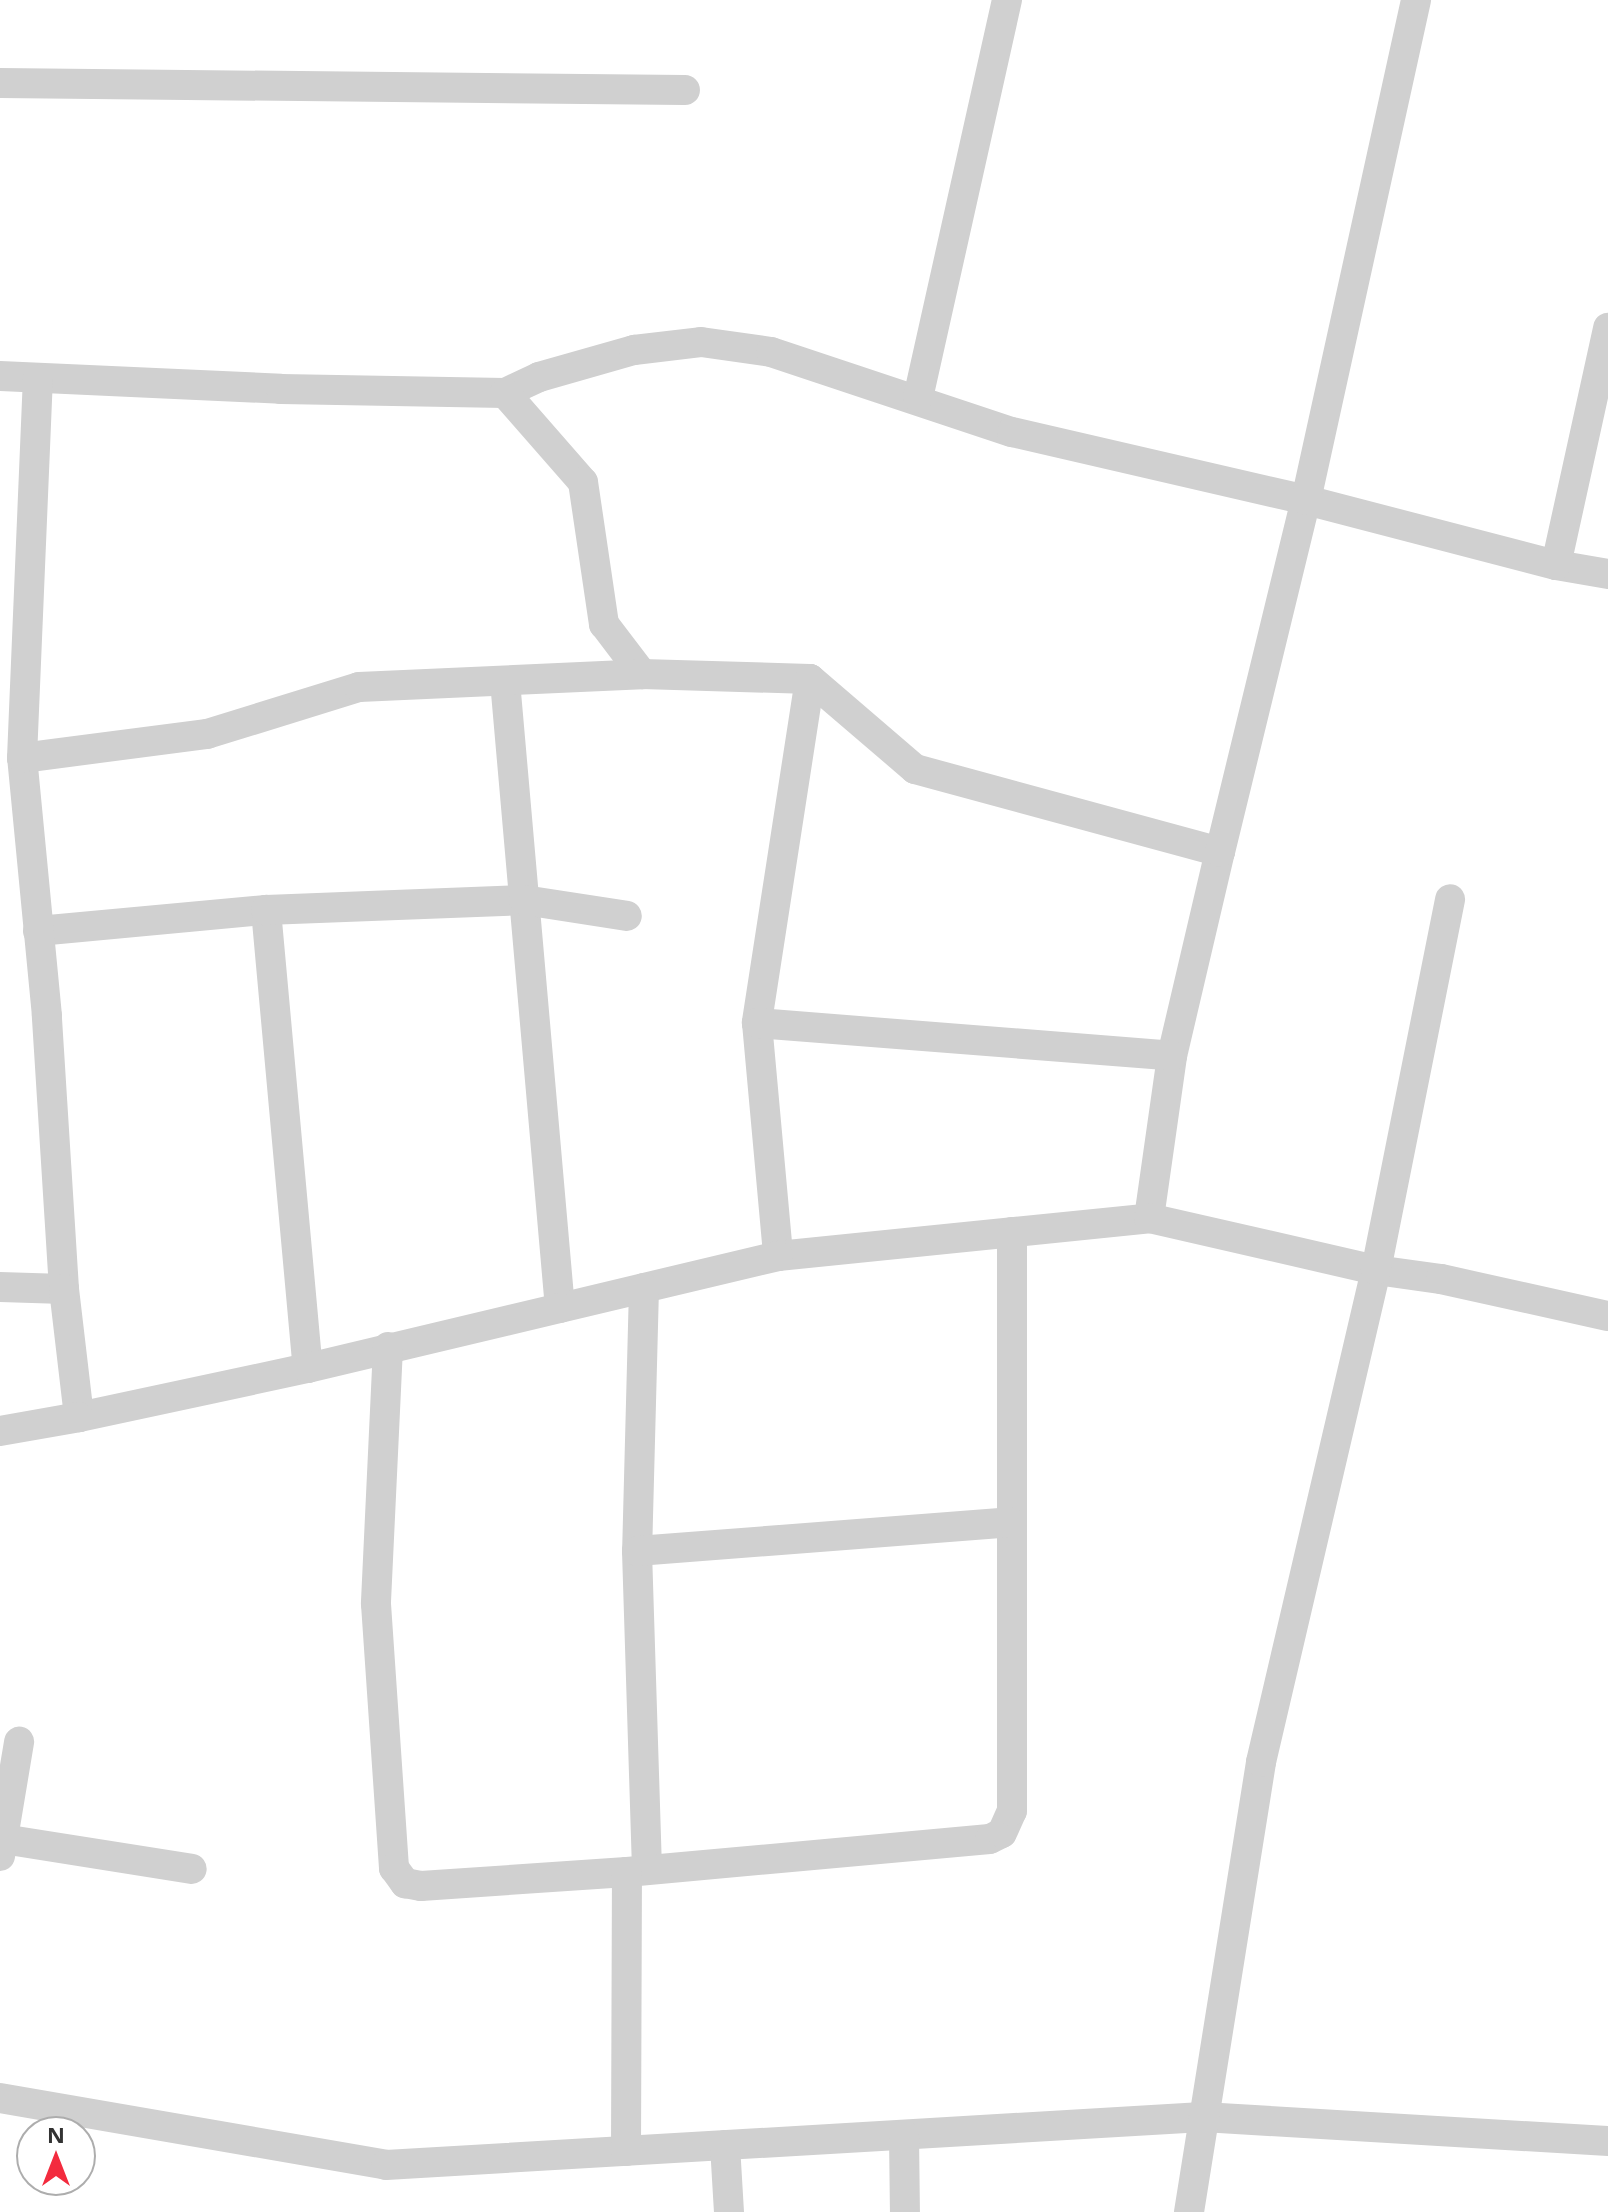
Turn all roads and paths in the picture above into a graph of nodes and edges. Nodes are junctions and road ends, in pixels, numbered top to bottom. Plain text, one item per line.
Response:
1 (1007, 0) edge
2 (1416, 0) edge
3 (0, 83) edge
4 (685, 90) dead end
5 (1608, 328) edge
6 (0, 376) edge
7 (38, 379) junction
8 (505, 393) junction
9 (918, 398) junction
10 (1306, 500) junction
11 (1556, 565) junction
12 (1608, 574) edge
13 (642, 674) junction
14 (810, 679) junction
15 (505, 681) junction
16 (22, 758) junction
17 (1220, 852) junction
18 (1450, 899) dead end
19 (524, 900) junction
20 (266, 910) junction
21 (627, 916) dead end
22 (38, 931) junction
23 (757, 1023) junction
24 (1172, 1056) junction
25 (1149, 1218) junction
26 (1012, 1232) junction
27 (778, 1256) junction
28 (1376, 1270) junction
29 (0, 1287) edge
30 (644, 1288) junction
31 (64, 1289) junction
32 (560, 1308) junction
33 (1608, 1316) edge
34 (388, 1347) junction
35 (308, 1368) junction
36 (79, 1417) junction
37 (0, 1431) edge
38 (1010, 1522) junction
39 (637, 1551) junction
40 (19, 1742) dead end
41 (2, 1848) edge
42 (192, 1869) dead end
43 (637, 1871) junction
44 (0, 2098) edge
45 (1203, 2117) junction
46 (904, 2135) junction
47 (1608, 2141) edge
48 (725, 2145) junction
49 (626, 2151) junction
50 (729, 2212) edge
51 (905, 2212) edge
52 (1189, 2212) edge

1 - 9 street
2 - 10 street
3 - 4 street
5 - 11 street
6 - 7 street
7 - 8 street
7 - 16 street
8 - 9 street
8 - 13 street
9 - 10 street
10 - 11 street
10 - 17 street
11 - 12 street
13 - 14 street
13 - 15 street
14 - 17 street
14 - 23 street
15 - 16 street
15 - 19 street
16 - 22 street
17 - 24 street
18 - 28 street
19 - 20 street
19 - 21 street
19 - 32 street
20 - 22 street
20 - 35 street
22 - 31 street
23 - 24 street
23 - 27 street
24 - 25 street
25 - 26 street
25 - 28 street
26 - 27 street
26 - 38 street
27 - 30 street
28 - 33 street
28 - 45 street
29 - 31 street
30 - 32 street
30 - 39 street
31 - 36 street
32 - 34 street
34 - 35 street
34 - 43 street
35 - 36 street
36 - 37 street
38 - 39 street
38 - 43 street
39 - 43 street
40 - 41 street
41 - 42 street
43 - 49 street
44 - 49 street
45 - 46 street
45 - 47 street
45 - 52 street
46 - 48 street
46 - 51 street
48 - 49 street
48 - 50 street

